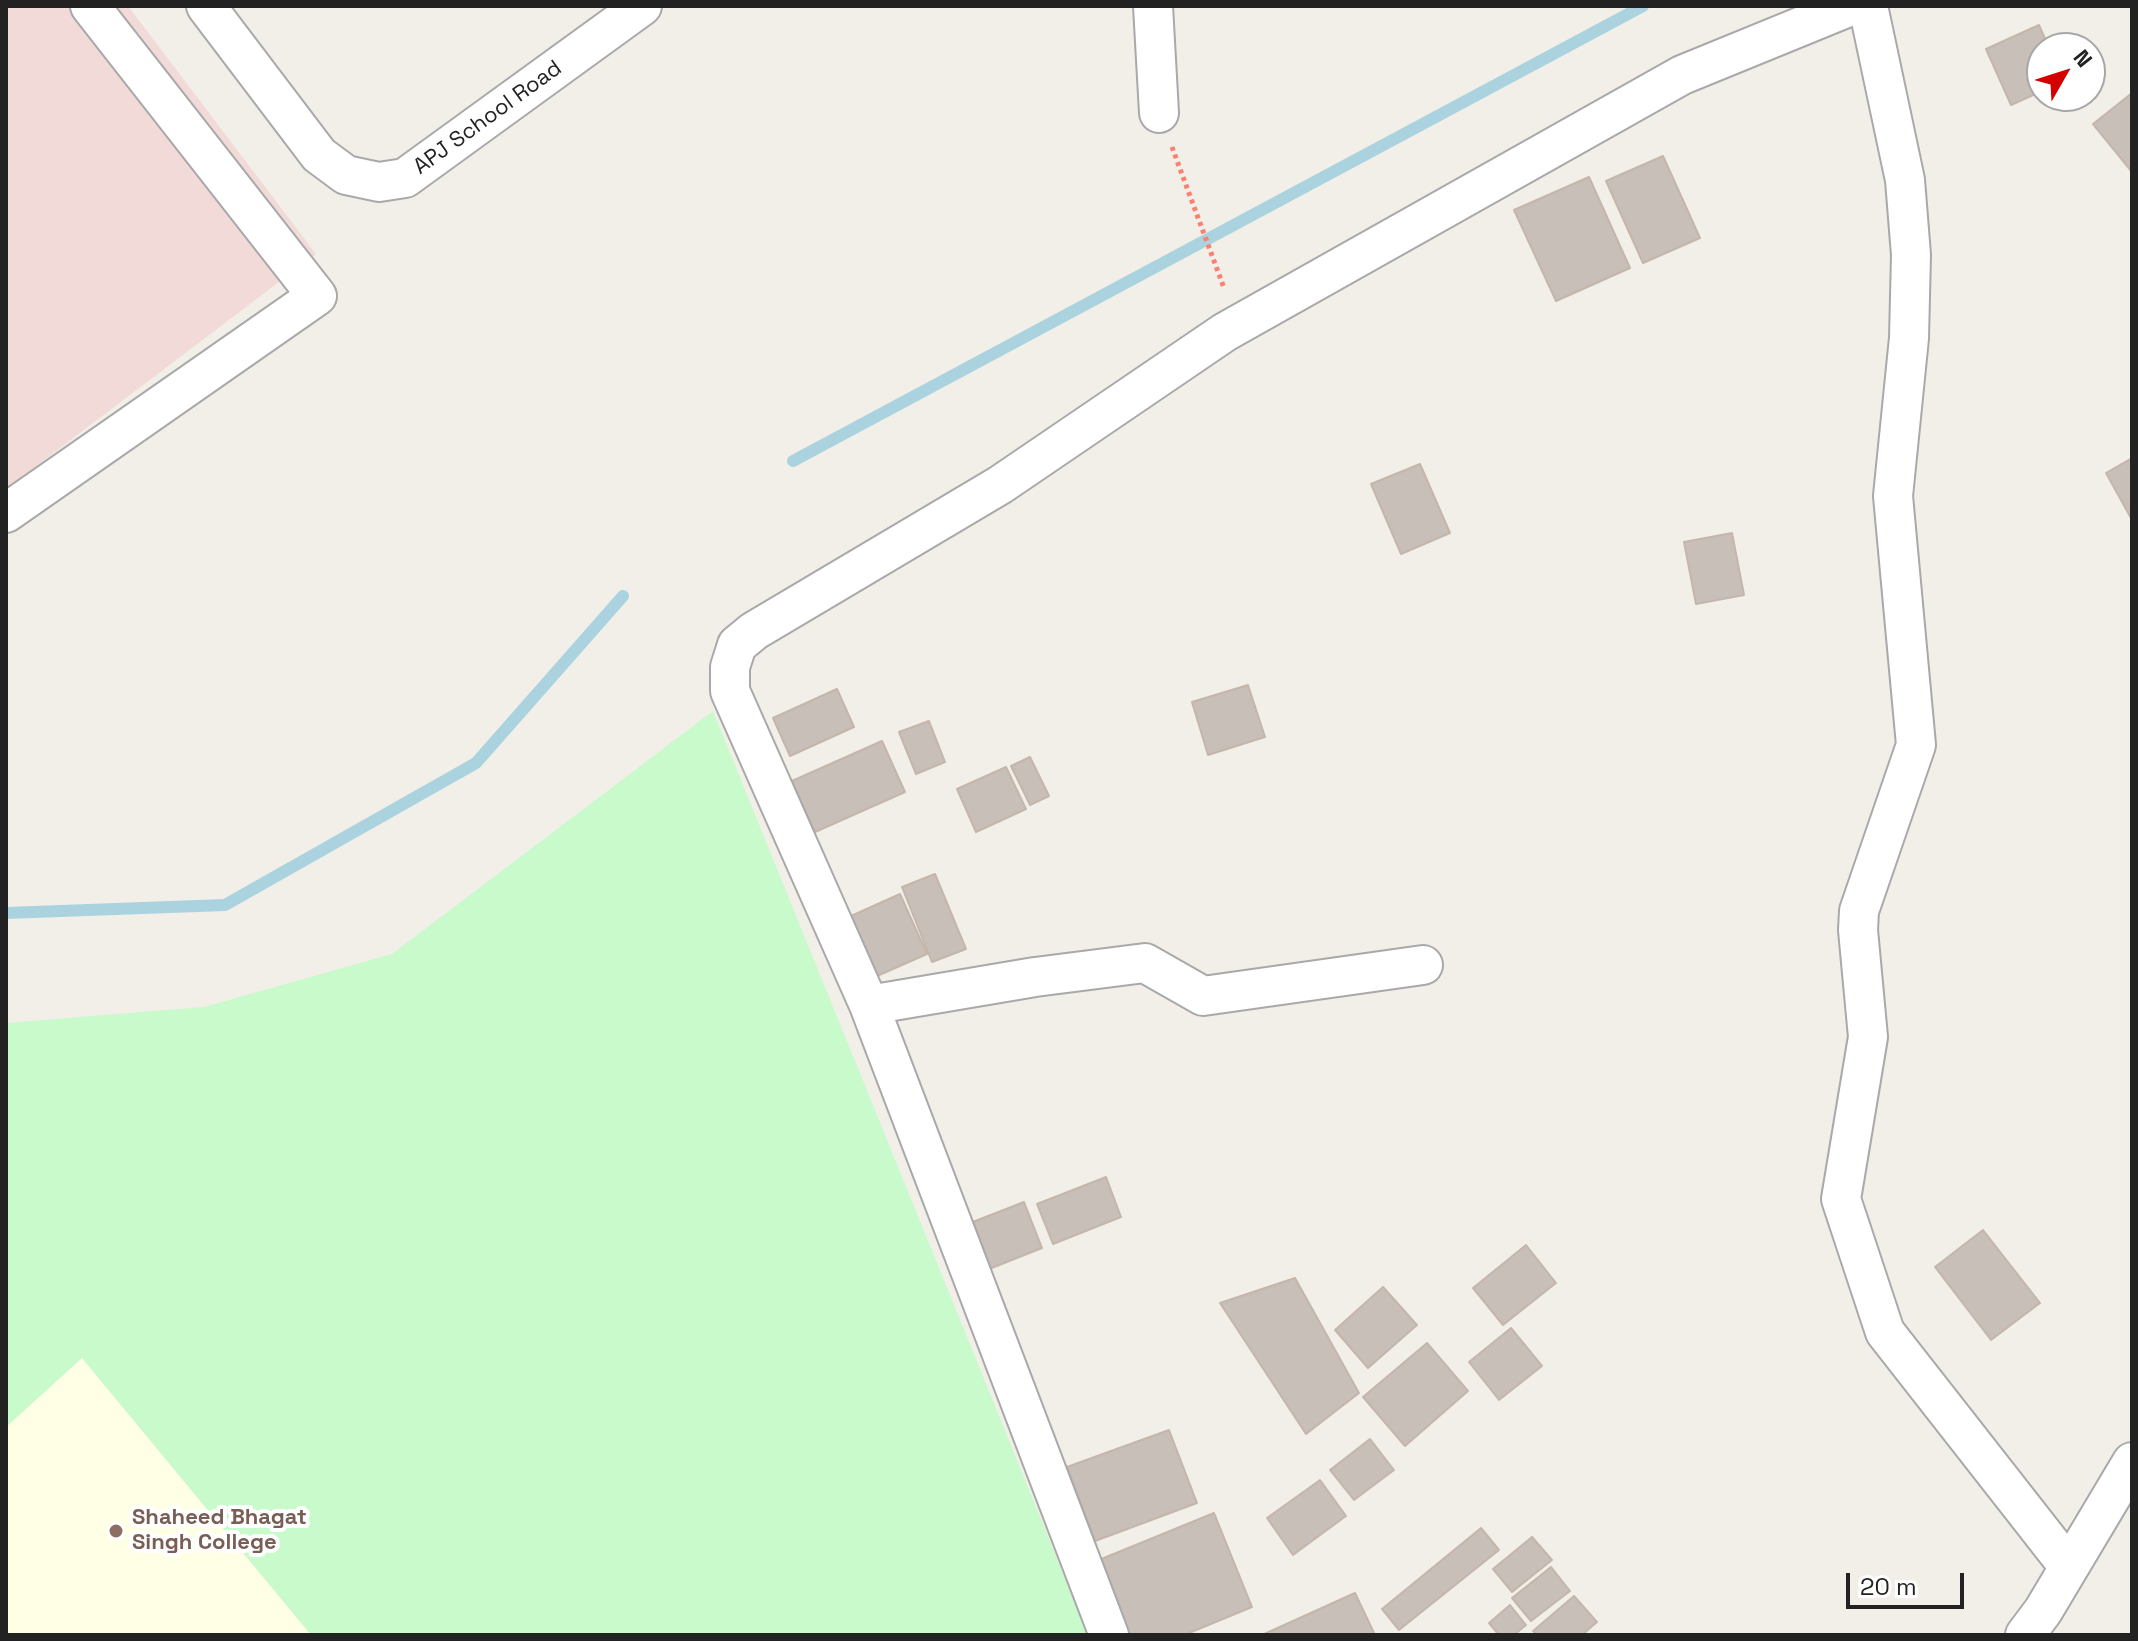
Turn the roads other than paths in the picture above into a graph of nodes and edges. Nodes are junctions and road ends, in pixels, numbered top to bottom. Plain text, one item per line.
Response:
1 (90, 6) edge
2 (206, 6) edge
3 (642, 6) edge
4 (1153, 6) edge
5 (1851, 6) edge
6 (1868, 6) edge
7 (1159, 113) road end
8 (6, 513) edge
9 (1423, 965) dead end
10 (869, 1005) junction
11 (2132, 1462) edge
12 (2069, 1567) junction
13 (1109, 1635) edge
14 (2025, 1635) edge

1 - 8 street
2 - 3 street, APJ School Road
4 - 7 street
5 - 10 street
6 - 12 street
9 - 10 street
10 - 13 street
11 - 12 street
12 - 14 street

